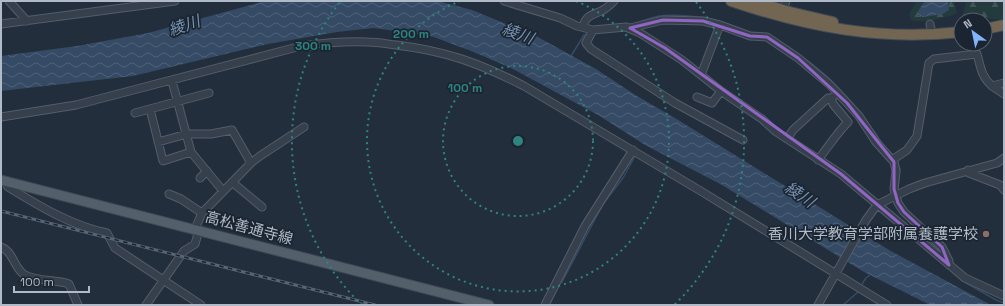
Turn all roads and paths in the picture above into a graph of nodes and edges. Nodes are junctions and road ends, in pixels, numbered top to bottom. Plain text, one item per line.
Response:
1 (9, 1) edge
2 (176, 1) edge
3 (504, 1) edge
4 (614, 1) edge
5 (732, 1) edge
6 (753, 1) edge
7 (149, 3) edge
8 (785, 5) edge
9 (1004, 19) edge
10 (27, 21) junction
11 (993, 21) edge
12 (1, 24) edge
13 (720, 25) junction
14 (1004, 25) edge
15 (953, 26) edge
16 (583, 27) junction
17 (993, 27) edge
18 (630, 28) junction
19 (931, 29) junction
20 (593, 30) junction
21 (953, 31) edge
22 (701, 75) junction
23 (172, 81) junction
24 (1004, 83) edge
25 (992, 86) junction
26 (721, 91) junction
27 (837, 92) junction
28 (209, 93) dead end
29 (1004, 94) edge
30 (698, 97) dead end
31 (831, 98) junction
32 (178, 102) junction
33 (150, 109) junction
34 (135, 113) dead end
35 (1, 117) edge
36 (304, 127) dead end
37 (186, 134) junction
38 (787, 139) junction
39 (743, 140) dead end
40 (158, 142) junction
41 (633, 150) junction
42 (191, 152) junction
43 (894, 158) junction
44 (1004, 158) edge
45 (818, 160) junction
46 (251, 163) junction
47 (968, 170) junction
48 (207, 171) junction
49 (200, 178) dead end
50 (2, 180) edge
51 (232, 182) junction
52 (1004, 190) edge
53 (223, 191) junction
54 (169, 194) dead end
55 (895, 196) junction
56 (877, 205) junction
57 (262, 207) dead end
58 (202, 213) junction
59 (197, 229) junction
60 (1, 247) edge
61 (949, 265) junction
62 (838, 270) junction
63 (164, 280) junction
64 (1004, 296) edge
65 (78, 305) edge
66 (146, 305) edge
67 (201, 305) edge
68 (489, 305) edge
69 (545, 305) edge
70 (818, 305) edge
71 (887, 305) edge

1 - 10 street
2 - 7 street
3 - 16 street
4 - 16 street
5 - 19 highway
6 - 8 highway
7 - 10 street
8 - 19 highway
9 - 11 highway
10 - 12 street
13 - 18 street
13 - 22 street
13 - 27 street
14 - 17 highway
15 - 19 highway
16 - 20 street
18 - 20 street
18 - 22 street
19 - 21 highway
20 - 39 street
22 - 26 street
23 - 32 street
23 - 35 street
23 - 41 street
24 - 25 street
25 - 29 street
25 - 43 street
26 - 30 street
26 - 38 street
27 - 31 street
27 - 43 street
28 - 32 street
31 - 38 street
31 - 45 street
32 - 33 street
32 - 37 street
33 - 34 street
33 - 40 street
36 - 46 street
37 - 40 street
37 - 42 street
37 - 46 street
38 - 45 street
40 - 42 street
41 - 62 street
41 - 69 street
42 - 48 street
43 - 55 street
44 - 47 street
45 - 56 street
46 - 51 street
47 - 52 street
47 - 55 street
48 - 49 street
48 - 53 street
50 - 59 main road, 高松善通寺線
50 - 63 street
51 - 53 street
51 - 57 street
53 - 58 street
54 - 58 street
55 - 56 street
55 - 61 street
56 - 61 street
56 - 62 street
58 - 59 street
59 - 63 street
59 - 68 main road, 高松善通寺線
60 - 65 street
61 - 64 street
62 - 70 street
62 - 71 street
63 - 66 street
63 - 67 street

